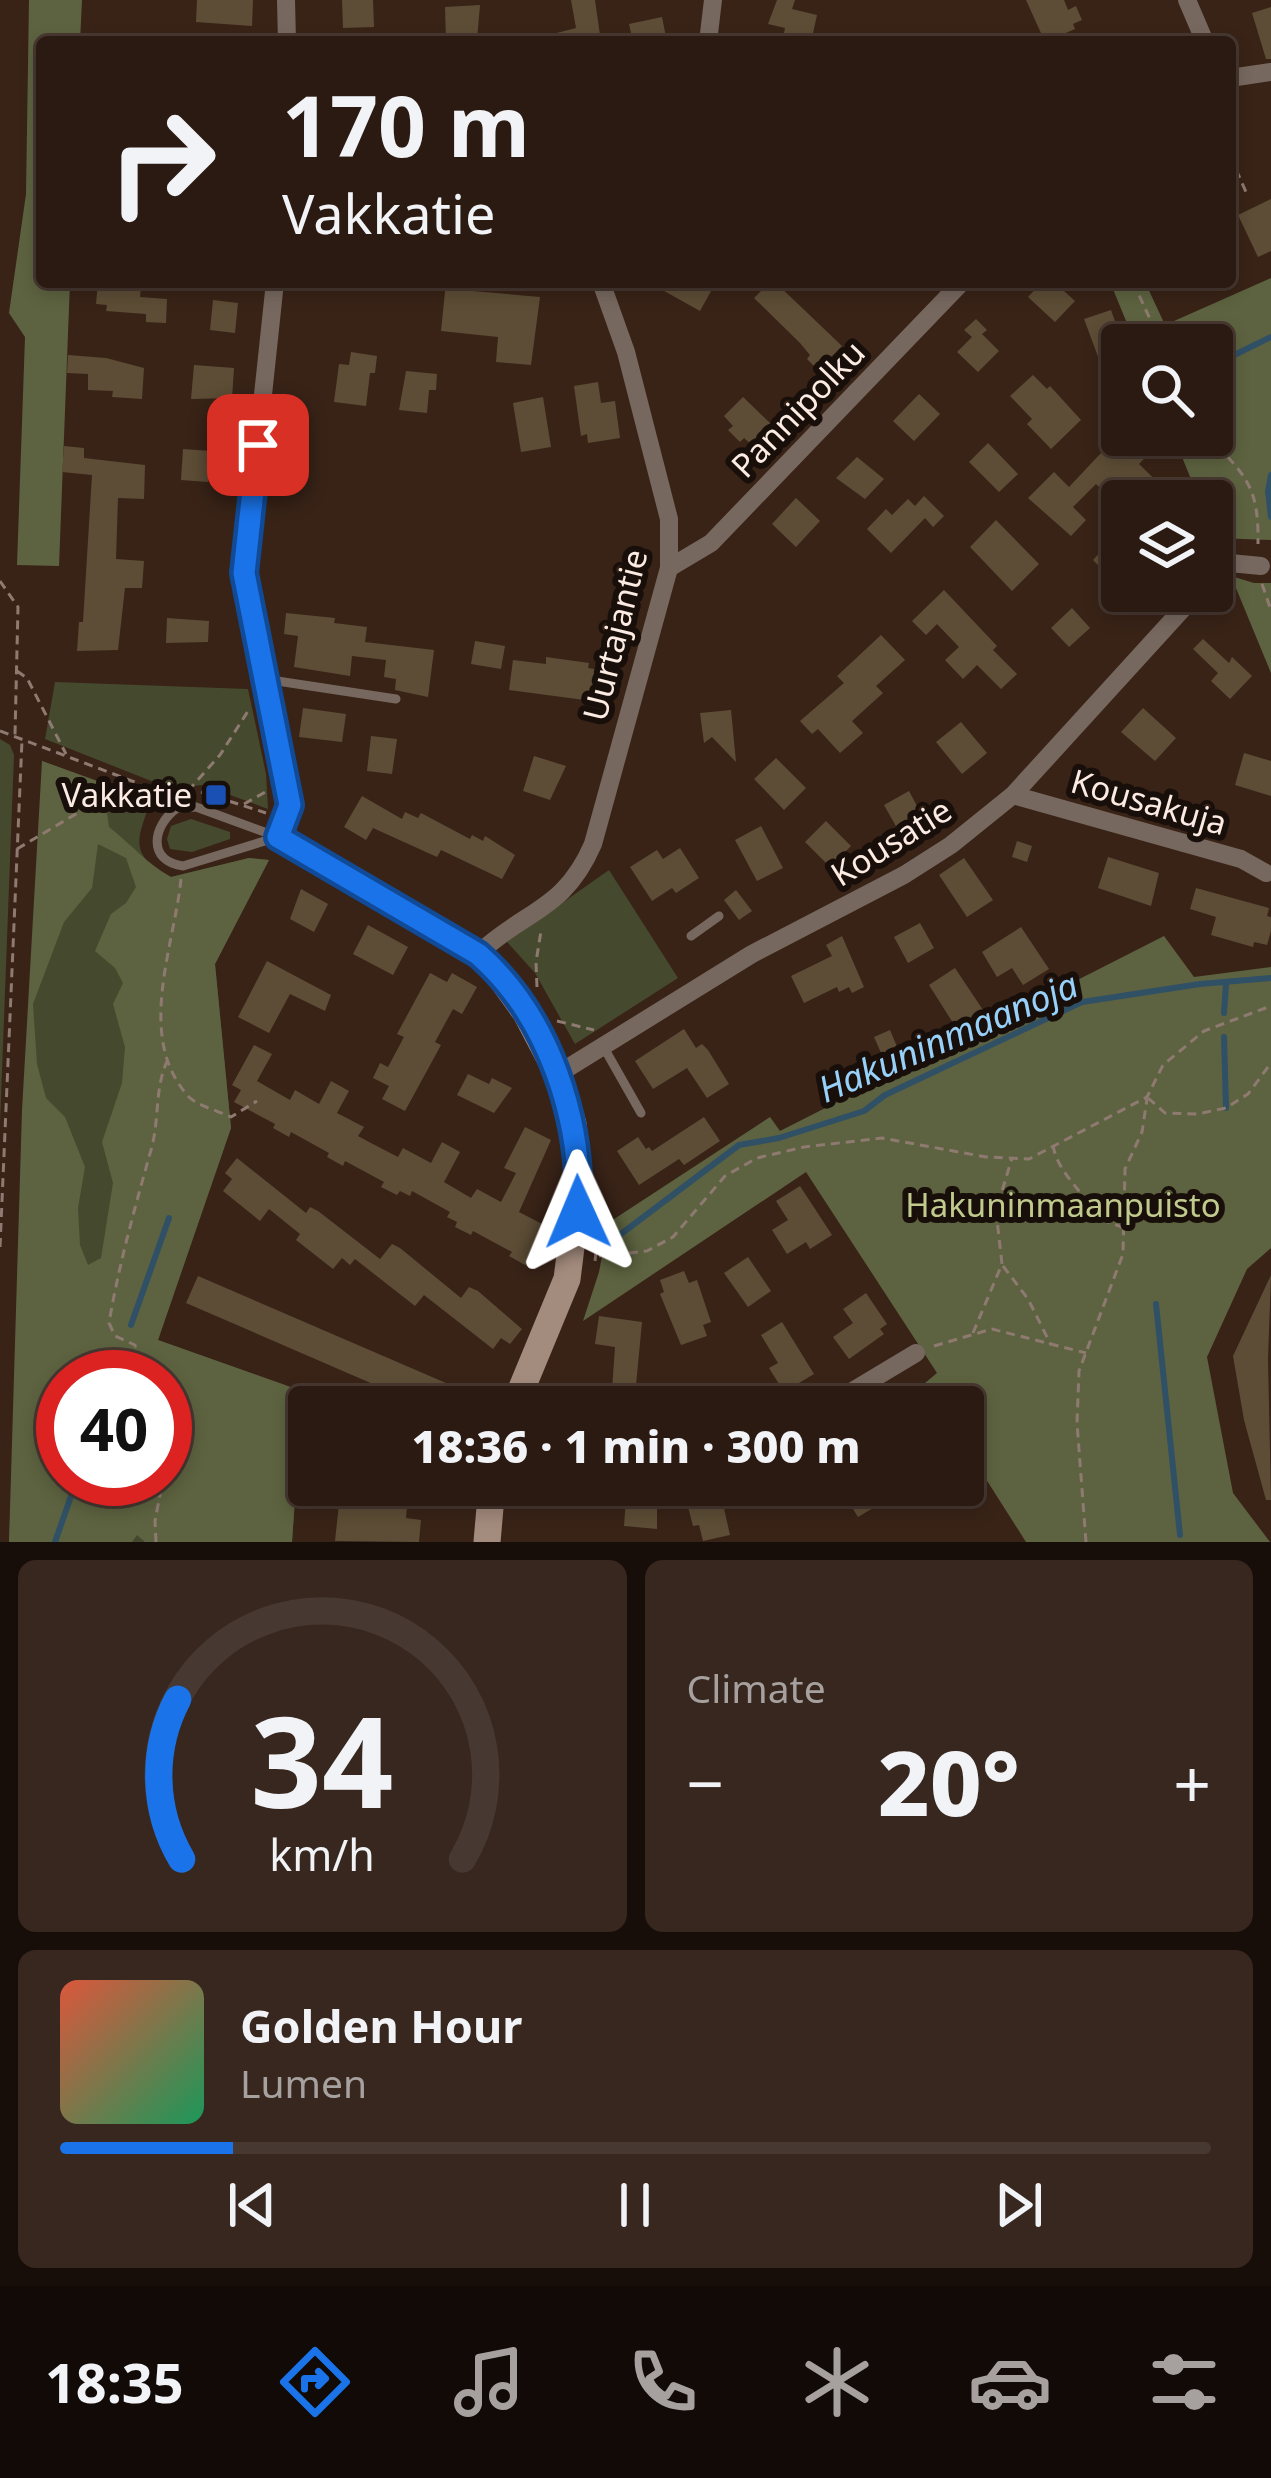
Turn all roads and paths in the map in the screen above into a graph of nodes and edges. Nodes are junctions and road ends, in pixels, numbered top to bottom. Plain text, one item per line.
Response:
1 (286, 0) edge
2 (713, 0) edge
3 (1187, 0) edge
4 (287, 36) edge
5 (709, 36) edge
6 (1202, 36) edge
7 (1271, 72) edge
8 (1236, 77) edge
9 (1236, 170) edge
10 (1246, 193) dead end
11 (274, 288) edge
12 (603, 288) edge
13 (956, 288) edge
14 (1135, 288) edge
15 (1152, 324) edge
16 (1226, 456) edge
17 (1233, 563) edge
18 (1261, 566) junction
19 (669, 568) junction
20 (0, 581) edge
21 (1271, 610) edge
22 (1180, 612) edge
23 (17, 671) junction
24 (264, 679) junction
25 (396, 699) dead end
26 (0, 731) edge
27 (15, 737) junction
28 (22, 740) junction
29 (67, 755) junction
30 (284, 775) junction
31 (143, 785) junction
32 (187, 791) junction
33 (1013, 795) junction
34 (243, 805) junction
35 (282, 829) junction
36 (15, 850) junction
37 (183, 866) junction
38 (1266, 873) dead end
39 (552, 901) junction
40 (719, 916) dead end
41 (691, 936) dead end
42 (478, 954) junction
43 (530, 982) dead end
44 (1271, 1006) edge
45 (604, 1039) junction
46 (168, 1059) junction
47 (1271, 1063) edge
48 (568, 1068) junction
49 (1147, 1097) junction
50 (257, 1101) dead end
51 (640, 1113) dead end
52 (1053, 1145) junction
53 (1012, 1158) junction
54 (1126, 1228) junction
55 (598, 1233) dead end
56 (0, 1247) edge
57 (597, 1256) junction
58 (1002, 1264) junction
59 (592, 1268) dead end
60 (974, 1333) junction
61 (1051, 1345) junction
62 (136, 1350) edge
63 (916, 1353) joint
64 (1086, 1353) junction
65 (523, 1386) edge
66 (861, 1386) edge
67 (158, 1506) edge
68 (490, 1506) edge
69 (156, 1542) edge
70 (487, 1542) edge
71 (1086, 1542) edge

1 - 4 street
2 - 5 street
3 - 6 street
7 - 8 street
9 - 10 path
11 - 24 street
12 - 19 street, Uurtajantie
13 - 19 street, Pannipolku
14 - 15 path
16 - 18 path
17 - 18 street
18 - 21 path
19 - 39 street, Uurtajantie
20 - 23 path
22 - 33 street, Kousatie
23 - 27 path
23 - 29 path
24 - 25 lane
24 - 30 street
24 - 32 path
26 - 27 path
27 - 28 path
28 - 29 path
28 - 36 path
29 - 31 path
30 - 34 path
30 - 35 street
31 - 32 path
31 - 36 path
32 - 34 path
33 - 38 street, Kousakuja
33 - 45 street, Kousatie
34 - 35 path
35 - 37 lane
35 - 37 lane
35 - 42 street
36 - 56 path
37 - 46 path
39 - 42 street, Uurtajantie
39 - 43 path
40 - 41 lane
42 - 48 street
44 - 49 path
45 - 48 street, Kousatie
45 - 48 path
45 - 51 lane
46 - 50 path
46 - 62 path
47 - 49 path
48 - 65 street
49 - 52 path
49 - 54 path
52 - 53 path
52 - 54 path
53 - 57 path
53 - 58 path
54 - 64 path
55 - 57 path
57 - 59 path
58 - 60 path
58 - 61 path
60 - 61 path
60 - 63 path
61 - 64 path
63 - 66 street
64 - 71 path
67 - 69 path
68 - 70 street

